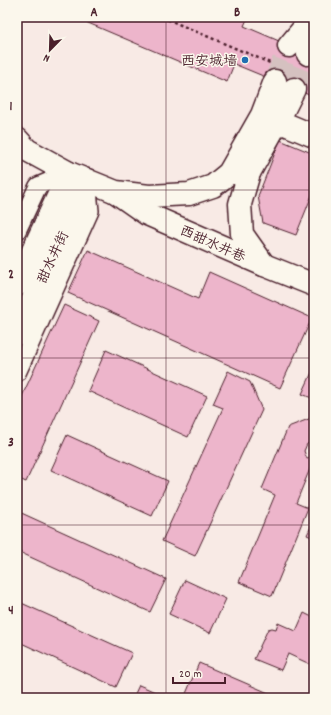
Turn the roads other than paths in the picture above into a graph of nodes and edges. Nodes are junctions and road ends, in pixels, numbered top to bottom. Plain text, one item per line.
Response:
1 (312, 18) edge
2 (298, 50) tunnel mouth
3 (278, 121) junction
4 (314, 136) edge
5 (20, 145) edge
6 (239, 173) junction
7 (78, 177) junction
8 (116, 192) junction
9 (17, 231) edge
10 (264, 265) junction
11 (17, 285) edge
12 (314, 285) edge
13 (17, 334) edge
14 (17, 373) edge

1 - 2 main road
3 - 4 main road
3 - 6 main road
3 - 6 main road
5 - 7 main road
6 - 8 main road
6 - 10 main road
7 - 8 main road
7 - 9 street
7 - 11 main road, 甜水井街
7 - 13 main road, 甜水井街
7 - 14 street
8 - 10 main road, 西甜水井巷
10 - 12 main road, 西甜水井巷

